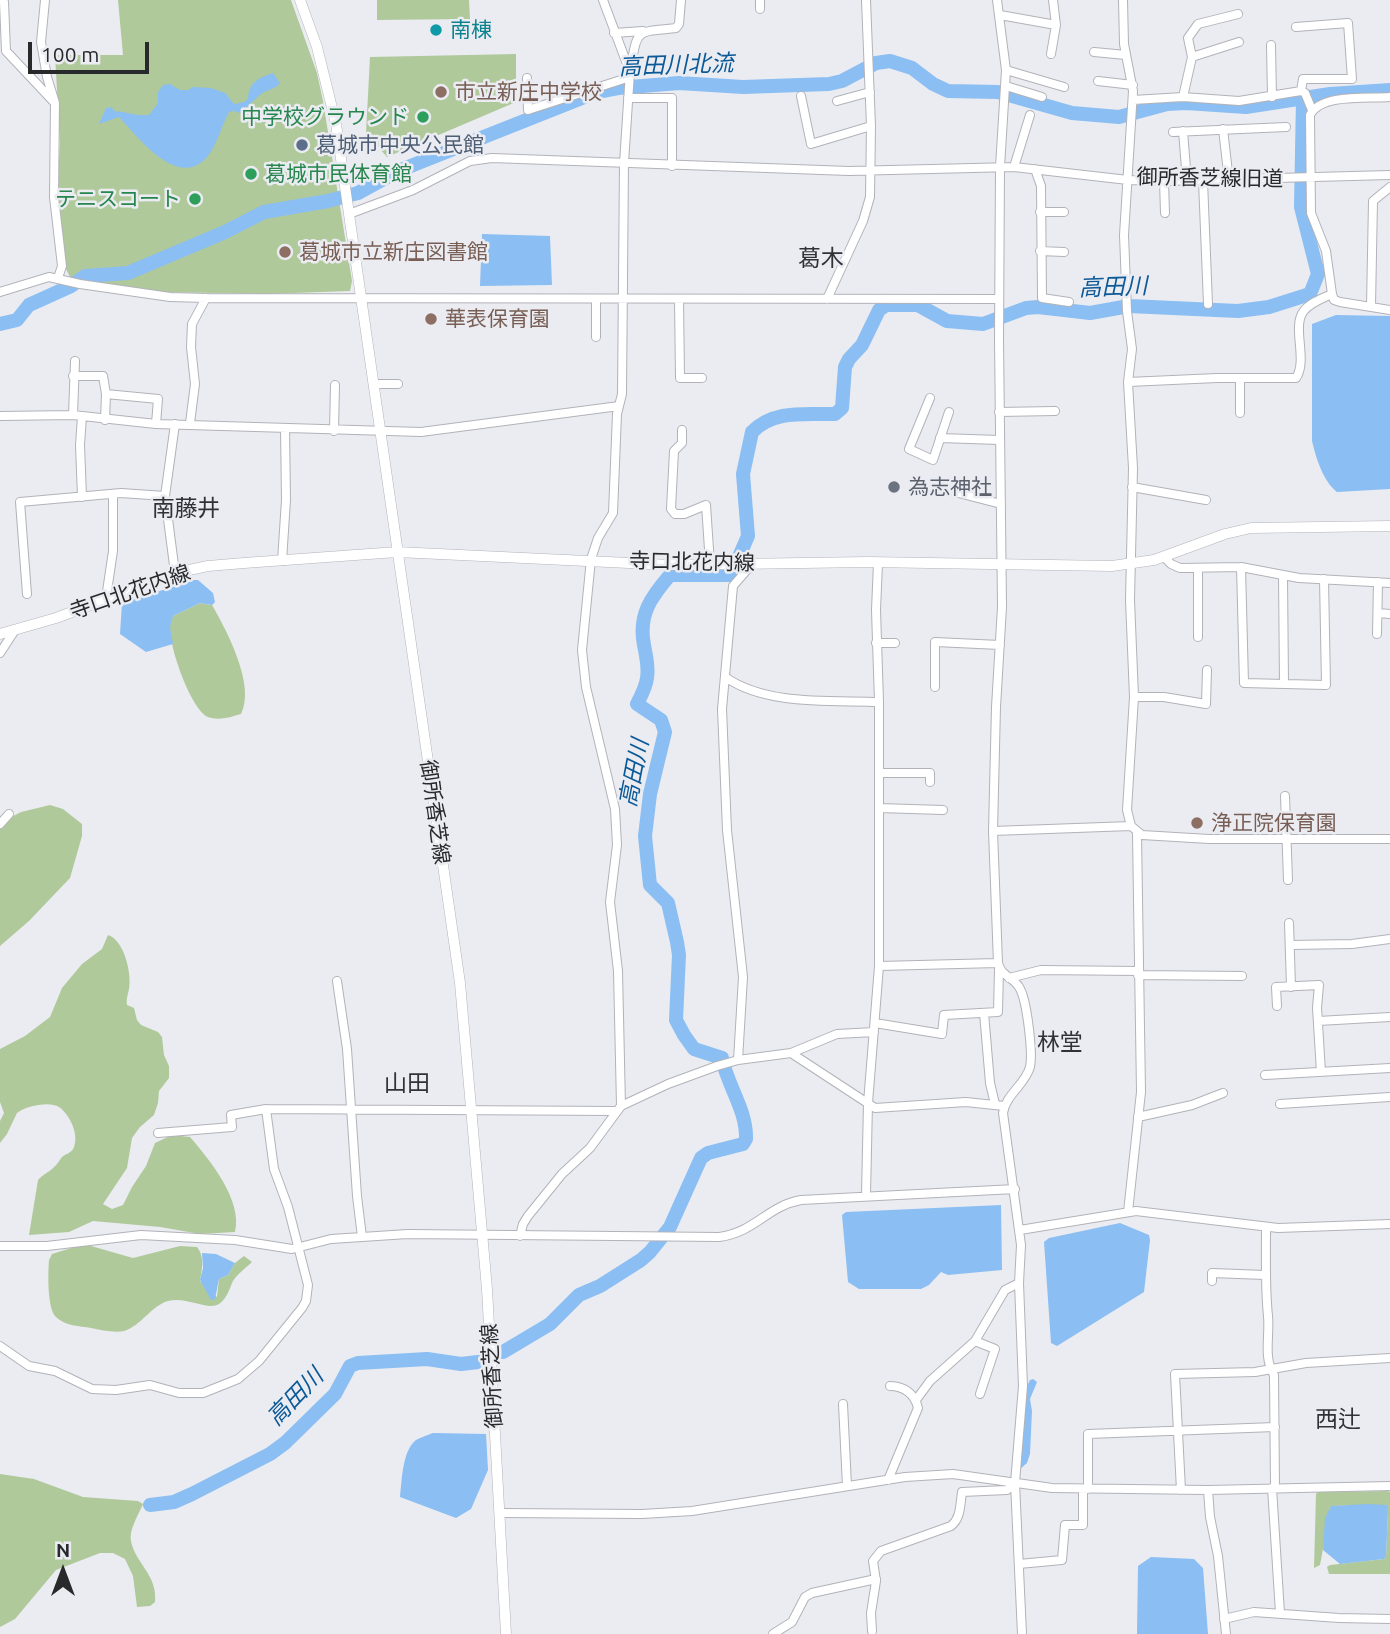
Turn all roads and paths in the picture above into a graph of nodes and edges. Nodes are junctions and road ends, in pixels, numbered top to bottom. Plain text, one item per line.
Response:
1 (1, 0) edge
2 (45, 0) edge
3 (300, 0) edge
4 (603, 0) edge
5 (681, 0) edge
6 (866, 0) edge
7 (997, 0) edge
8 (1053, 0) edge
9 (1124, 0) edge
10 (1238, 14) dead end
11 (1000, 15) junction
12 (1056, 25) junction
13 (1296, 27) dead end
14 (643, 31) junction
15 (614, 33) junction
16 (1239, 42) dead end
17 (1271, 45) dead end
18 (1094, 52) dead end
19 (1051, 54) dead end
20 (1126, 55) junction
21 (13, 57) junction
22 (1192, 57) junction
23 (0, 58) edge
24 (1006, 70) junction
25 (630, 77) junction
26 (527, 78) dead end
27 (1098, 82) dead end
28 (1133, 85) junction
29 (1006, 86) junction
30 (1064, 87) dead end
31 (870, 92) junction
32 (1303, 92) junction
33 (801, 96) dead end
34 (1042, 97) dead end
35 (1182, 97) junction
36 (1272, 97) junction
37 (628, 98) junction
38 (1390, 98) edge
39 (1133, 100) junction
40 (837, 101) dead end
41 (55, 103) junction
42 (1311, 107) junction
43 (1030, 115) dead end
44 (870, 126) junction
45 (1286, 127) dead end
46 (1223, 129) junction
47 (1183, 131) junction
48 (1173, 132) dead end
49 (624, 163) junction
50 (672, 166) junction
51 (1000, 167) junction
52 (1014, 167) junction
53 (1035, 169) junction
54 (871, 170) junction
55 (1390, 175) edge
56 (1309, 178) junction
57 (1128, 180) junction
58 (1164, 181) junction
59 (1187, 181) junction
60 (1203, 181) junction
61 (1229, 181) junction
62 (1390, 187) edge
63 (1040, 212) junction
64 (1064, 212) dead end
65 (1164, 213) dead end
66 (349, 214) junction
67 (1040, 251) junction
68 (1065, 252) dead end
69 (58, 278) junction
70 (0, 292) edge
71 (1332, 293) junction
72 (206, 298) junction
73 (361, 299) junction
74 (596, 299) junction
75 (623, 299) junction
76 (679, 299) junction
77 (827, 299) junction
78 (999, 299) junction
79 (1069, 302) dead end
80 (1208, 304) dead end
81 (1371, 306) junction
82 (1390, 310) edge
83 (596, 337) dead end
84 (75, 361) dead end
85 (73, 376) junction
86 (702, 378) dead end
87 (1240, 379) junction
88 (1128, 382) junction
89 (373, 384) junction
90 (398, 384) dead end
91 (335, 385) dead end
92 (106, 394) junction
93 (930, 398) dead end
94 (619, 406) junction
95 (1055, 411) dead end
96 (948, 412) dead end
97 (999, 412) junction
98 (1240, 413) dead end
99 (77, 415) junction
100 (0, 416) edge
101 (105, 420) junction
102 (156, 424) junction
103 (175, 424) junction
104 (190, 424) junction
105 (285, 428) junction
106 (682, 430) dead end
107 (334, 431) junction
108 (380, 432) junction
109 (940, 438) junction
110 (999, 440) junction
111 (1132, 487) junction
112 (943, 489) dead end
113 (113, 494) junction
114 (165, 496) junction
115 (82, 497) junction
116 (1206, 500) dead end
117 (1001, 504) junction
118 (1390, 526) edge
119 (397, 552) junction
120 (1164, 557) junction
121 (591, 559) junction
122 (282, 561) junction
123 (748, 563) junction
124 (878, 563) junction
125 (710, 564) junction
126 (1002, 565) junction
127 (1131, 565) junction
128 (1241, 567) junction
129 (1198, 568) junction
130 (175, 573) junction
131 (1283, 575) junction
132 (1324, 579) junction
133 (1378, 582) junction
134 (1390, 583) edge
135 (27, 594) dead end
136 (106, 598) junction
137 (1378, 613) junction
138 (1390, 614) edge
139 (15, 630) junction
140 (0, 634) edge
141 (1377, 634) dead end
142 (1198, 637) dead end
143 (876, 643) junction
144 (895, 643) dead end
145 (1000, 646) junction
146 (0, 653) edge
147 (1207, 670) dead end
148 (726, 677) junction
149 (1284, 684) junction
150 (936, 687) dead end
151 (1134, 697) junction
152 (879, 702) junction
153 (879, 773) junction
154 (930, 782) dead end
155 (1285, 796) dead end
156 (879, 808) junction
157 (943, 810) dead end
158 (9, 814) dead end
159 (0, 824) edge
160 (1131, 826) junction
161 (993, 831) junction
162 (1138, 834) junction
163 (1390, 838) edge
164 (1287, 839) junction
165 (1288, 880) dead end
166 (1289, 923) dead end
167 (1390, 939) edge
168 (1290, 945) junction
169 (879, 966) junction
170 (999, 966) junction
171 (1138, 973) junction
172 (1242, 976) dead end
173 (1009, 978) junction
174 (337, 981) dead end
175 (1291, 987) junction
176 (1277, 1006) dead end
177 (984, 1013) junction
178 (1390, 1017) edge
179 (1318, 1021) junction
180 (874, 1028) junction
181 (791, 1053) junction
182 (738, 1060) junction
183 (1390, 1068) edge
184 (1321, 1072) junction
185 (1265, 1075) dead end
186 (1223, 1093) dead end
187 (1390, 1097) edge
188 (868, 1103) junction
189 (1280, 1104) dead end
190 (1000, 1105) junction
191 (266, 1109) junction
192 (471, 1109) junction
193 (618, 1109) junction
194 (351, 1110) junction
195 (1139, 1117) junction
196 (158, 1133) dead end
197 (1015, 1189) junction
198 (866, 1195) junction
199 (1128, 1212) junction
200 (1390, 1224) edge
201 (1266, 1228) junction
202 (1020, 1230) junction
203 (483, 1236) junction
204 (520, 1236) junction
205 (362, 1237) junction
206 (0, 1246) edge
207 (299, 1248) junction
208 (1265, 1276) junction
209 (1212, 1281) dead end
210 (1019, 1283) junction
211 (975, 1341) junction
212 (0, 1346) edge
213 (1390, 1358) edge
214 (1271, 1370) junction
215 (890, 1386) dead end
216 (980, 1394) dead end
217 (916, 1400) junction
218 (843, 1404) dead end
219 (1275, 1427) junction
220 (1177, 1430) junction
221 (888, 1480) junction
222 (1015, 1483) junction
223 (847, 1486) junction
224 (1390, 1486) edge
225 (1274, 1488) junction
226 (1085, 1489) junction
227 (1181, 1490) junction
228 (1208, 1490) junction
229 (500, 1513) junction
230 (1019, 1564) junction
231 (876, 1580) junction
232 (1280, 1613) junction
233 (1224, 1619) junction
234 (1390, 1619) edge
235 (872, 1631) dead end
236 (506, 1634) edge
237 (774, 1634) edge
238 (1022, 1634) edge
239 (1226, 1634) edge

1 - 21 street
2 - 41 street
3 - 66 main road, 御所香芝線
4 - 15 street
5 - 14 street
6 - 31 street
7 - 11 street
8 - 12 street
9 - 20 street, 御所香芝線旧道
10 - 22 street
11 - 12 street
11 - 24 street
12 - 19 street
13 - 32 street
14 - 15 street
14 - 25 street
15 - 25 street
16 - 22 street
17 - 36 street
18 - 20 street
20 - 28 street, 御所香芝線旧道
21 - 23 street
21 - 41 street
22 - 35 street
24 - 29 street
24 - 30 street
25 - 26 street
25 - 37 street
27 - 28 street
28 - 39 street, 御所香芝線旧道
29 - 34 street
29 - 51 street
31 - 40 street
31 - 44 street
32 - 36 street
32 - 42 street
33 - 44 street
35 - 36 street
35 - 39 street
37 - 49 street
37 - 50 street
38 - 42 street
39 - 57 street, 御所香芝線旧道
41 - 69 street
42 - 56 street
43 - 52 street
44 - 54 street
45 - 46 street
46 - 47 street
46 - 61 street
47 - 48 street
47 - 59 street
49 - 50 street
49 - 66 street
49 - 75 street
50 - 54 street
51 - 52 street
51 - 54 street
51 - 78 street
52 - 53 street
53 - 57 street
53 - 63 street
54 - 77 street
55 - 56 street
56 - 61 street, 御所香芝線旧道
56 - 71 street, 御所香芝線旧道
57 - 58 street, 御所香芝線旧道
57 - 88 street
58 - 59 street, 御所香芝線旧道
58 - 65 street
59 - 60 street, 御所香芝線旧道
60 - 61 street, 御所香芝線旧道
60 - 80 street
62 - 81 street
63 - 64 street
63 - 67 street
66 - 73 main road, 御所香芝線
67 - 68 street
67 - 79 street
69 - 70 street
69 - 72 street
71 - 81 street
71 - 87 street
72 - 73 street
72 - 104 street
73 - 74 street
73 - 89 main road, 御所香芝線
74 - 75 street
74 - 83 street
75 - 76 street
75 - 94 street
76 - 77 street
76 - 86 street
77 - 78 street
78 - 97 street
81 - 82 street
84 - 85 street
85 - 92 street
85 - 99 street
87 - 88 street
87 - 98 street
88 - 111 street
89 - 90 street
89 - 108 main road, 御所香芝線
91 - 107 street
92 - 101 street
92 - 102 street
93 - 109 street
94 - 108 street
94 - 121 street
95 - 97 street
96 - 109 street
97 - 110 street
99 - 100 street
99 - 101 street
99 - 115 street
101 - 102 street
102 - 103 street
103 - 104 street
103 - 114 street
104 - 105 street
105 - 107 street
105 - 122 street
106 - 125 street
107 - 108 street
108 - 119 main road, 御所香芝線
109 - 110 street
110 - 117 street
111 - 116 street
111 - 127 street
112 - 117 street
113 - 114 street
113 - 115 street
113 - 136 street
114 - 130 street
115 - 135 street
117 - 126 street
118 - 120 main road, 寺口北花内線
119 - 121 main road, 寺口北花内線
119 - 122 main road, 寺口北花内線
119 - 192 main road, 御所香芝線
120 - 127 main road, 寺口北花内線
120 - 129 street
121 - 125 main road, 寺口北花内線
121 - 193 street
122 - 130 main road, 寺口北花内線
123 - 124 main road, 寺口北花内線
123 - 125 main road, 寺口北花内線
123 - 148 street
124 - 126 main road, 寺口北花内線
124 - 143 street
126 - 127 main road, 寺口北花内線
126 - 145 street
127 - 151 street
128 - 129 street
128 - 131 street
128 - 149 street
129 - 142 street
130 - 136 main road, 寺口北花内線
131 - 132 street
131 - 149 street
132 - 133 street
132 - 149 street
133 - 134 street
133 - 137 street
136 - 139 main road, 寺口北花内線
137 - 138 street
137 - 141 street
139 - 140 main road, 寺口北花内線
139 - 146 street
143 - 144 street
143 - 152 street
145 - 150 street
145 - 161 street
147 - 151 street
148 - 152 street
148 - 182 street
151 - 160 street
152 - 153 street
153 - 154 street
153 - 156 street
155 - 164 street
156 - 157 street
156 - 169 street
158 - 159 street
160 - 161 street
160 - 162 street
161 - 170 street
162 - 164 street
162 - 171 street
163 - 164 street
164 - 165 street
166 - 168 street
167 - 168 street
168 - 175 street
169 - 170 street
169 - 180 street
170 - 173 street
170 - 177 street
171 - 172 street
171 - 173 street
171 - 195 street
173 - 190 street
174 - 194 street
175 - 176 street
175 - 179 street
177 - 180 street
177 - 190 street
178 - 179 street
179 - 184 street
180 - 181 street
180 - 188 street
181 - 182 street
181 - 188 street
182 - 193 street
183 - 184 street
184 - 185 street
186 - 195 street
187 - 189 street
188 - 190 street
188 - 198 street
190 - 197 street
191 - 194 street
191 - 196 street
191 - 207 street
192 - 193 street
192 - 194 street
192 - 203 main road, 御所香芝線
193 - 204 street
194 - 205 street
195 - 199 street
197 - 198 street
197 - 202 street
198 - 204 street
199 - 201 street
199 - 202 street
200 - 201 street
201 - 208 street
202 - 210 street
203 - 204 street
203 - 205 street
203 - 229 main road, 御所香芝線
205 - 207 street
206 - 207 street
207 - 212 street
208 - 209 street
208 - 214 street
210 - 211 street
210 - 222 street
211 - 216 street
211 - 217 street
213 - 214 street
214 - 219 street
214 - 220 street
215 - 217 street
217 - 221 street
218 - 223 street
219 - 220 street
219 - 225 street
220 - 226 street
220 - 227 street
221 - 222 street
221 - 223 street
222 - 226 street
222 - 230 street
222 - 231 street
223 - 229 street
224 - 225 street
225 - 228 street
225 - 232 street
226 - 227 street
226 - 230 street
227 - 228 street
228 - 233 street
229 - 236 main road, 御所香芝線
230 - 238 street
231 - 235 street
231 - 237 street
232 - 233 street
232 - 234 street
233 - 239 street

